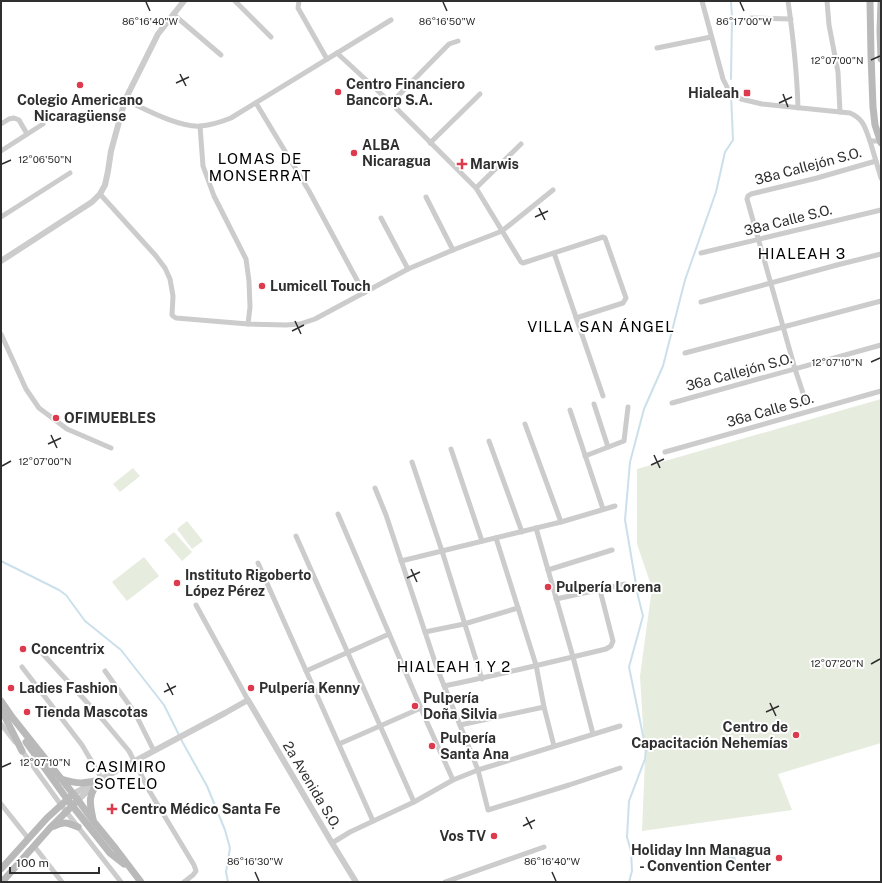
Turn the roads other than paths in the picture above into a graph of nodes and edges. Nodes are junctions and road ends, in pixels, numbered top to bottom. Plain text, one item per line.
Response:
1 (184, 1) edge
2 (235, 1) edge
3 (299, 1) edge
4 (702, 1) edge
5 (788, 1) edge
6 (827, 1) edge
7 (870, 1) edge
8 (881, 2) edge
9 (173, 14) junction
10 (751, 18) dead end
11 (791, 19) junction
12 (391, 20) dead end
13 (271, 37) dead end
14 (711, 37) junction
15 (458, 41) dead end
16 (657, 48) dead end
17 (337, 54) junction
18 (222, 55) dead end
19 (327, 59) junction
20 (881, 59) edge
21 (480, 94) dead end
22 (125, 100) junction
23 (256, 103) junction
24 (391, 103) junction
25 (798, 108) junction
26 (840, 112) junction
27 (1, 124) edge
28 (43, 124) dead end
29 (200, 126) junction
30 (27, 134) junction
31 (870, 141) junction
32 (881, 142) edge
33 (430, 144) junction
34 (521, 144) dead end
35 (1, 151) edge
36 (876, 161) junction
37 (70, 174) dead end
38 (881, 178) edge
39 (476, 188) junction
40 (553, 190) dead end
41 (100, 194) junction
42 (426, 197) dead end
43 (881, 210) edge
44 (1, 217) edge
45 (381, 218) dead end
46 (502, 231) junction
47 (758, 240) junction
48 (453, 250) junction
49 (554, 253) junction
50 (701, 253) dead end
51 (881, 254) edge
52 (1, 261) edge
53 (408, 269) junction
54 (771, 282) junction
55 (364, 293) junction
56 (881, 301) edge
57 (701, 302) dead end
58 (576, 318) junction
59 (248, 324) junction
60 (783, 328) junction
61 (1, 334) edge
62 (881, 345) edge
63 (685, 353) dead end
64 (795, 369) junction
65 (881, 391) edge
66 (603, 396) dead end
67 (806, 402) dead end
68 (672, 403) dead end
69 (594, 404) dead end
70 (628, 408) dead end
71 (570, 410) dead end
72 (525, 424) dead end
73 (489, 441) dead end
74 (608, 447) junction
75 (111, 448) dead end
76 (451, 449) dead end
77 (665, 452) dead end
78 (585, 456) junction
79 (412, 462) dead end
80 (375, 488) dead end
81 (615, 506) dead end
82 (603, 509) junction
83 (338, 514) dead end
84 (561, 522) junction
85 (536, 528) junction
86 (522, 532) junction
87 (296, 536) dead end
88 (496, 538) junction
89 (482, 541) junction
90 (612, 550) dead end
91 (442, 551) junction
92 (401, 561) junction
93 (258, 563) dead end
94 (548, 570) junction
95 (625, 584) dead end
96 (600, 590) junction
97 (556, 600) junction
98 (196, 604) dead end
99 (518, 608) junction
100 (464, 624) junction
101 (425, 632) junction
102 (389, 634) junction
103 (42, 653) dead end
104 (348, 653) junction
105 (573, 657) junction
106 (536, 665) junction
107 (22, 667) dead end
108 (105, 671) dead end
109 (306, 672) junction
110 (482, 679) junction
111 (444, 686) junction
112 (248, 700) junction
113 (1, 701) edge
114 (544, 707) junction
115 (421, 708) junction
116 (1, 709) edge
117 (12, 717) junction
118 (1, 724) edge
119 (380, 726) junction
120 (460, 726) junction
121 (620, 726) dead end
122 (593, 734) junction
123 (339, 744) junction
124 (554, 746) junction
125 (22, 751) junction
126 (154, 751) junction
127 (135, 762) junction
128 (620, 768) dead end
129 (478, 770) junction
130 (60, 778) junction
131 (101, 780) junction
132 (453, 780) junction
133 (70, 796) junction
134 (414, 802) junction
135 (75, 803) junction
136 (1, 804) edge
137 (61, 805) junction
138 (66, 812) junction
139 (373, 821) junction
140 (94, 822) junction
141 (78, 827) junction
142 (50, 828) junction
143 (28, 838) junction
144 (332, 843) junction
145 (34, 846) junction
146 (544, 847) dead end
147 (1, 869) edge
148 (132, 871) junction
149 (2, 882) edge
150 (62, 882) edge
151 (121, 882) edge
152 (140, 882) edge
153 (184, 882) edge
154 (356, 882) edge
155 (445, 882) edge

1 - 9 street
2 - 13 street
3 - 19 street
4 - 14 street
5 - 11 street
6 - 26 street
7 - 32 main road
8 - 20 main road
9 - 18 street
9 - 22 street
10 - 11 street
11 - 25 street
12 - 17 street
14 - 16 street
14 - 25 street
15 - 24 street
17 - 19 street
17 - 24 street
19 - 23 street
21 - 33 street
22 - 29 street
22 - 41 street
23 - 29 street
23 - 55 street
24 - 33 street
25 - 26 street
26 - 31 street
27 - 30 street
28 - 30 street
29 - 59 street
30 - 35 street
31 - 32 street
31 - 36 street
33 - 39 street
34 - 39 street
36 - 38 street
36 - 47 street, 38a Callejón S.O.
37 - 44 street
39 - 46 street
40 - 46 street
41 - 52 street
41 - 59 street
42 - 48 street
43 - 47 street, 38a Calle S.O.
45 - 53 street
46 - 48 street
46 - 49 street
47 - 50 street, 38a Calle S.O.
47 - 54 street
48 - 53 street
49 - 58 street
49 - 58 street
51 - 54 street
53 - 55 street
54 - 57 street
54 - 60 street
55 - 59 street
56 - 60 street
58 - 66 street
60 - 63 street
60 - 64 street
61 - 75 street
62 - 64 street, 36a Callejón S.O.
64 - 67 street
64 - 68 street, 36a Callejón S.O.
65 - 77 street, 36a Calle S.O.
69 - 74 street
70 - 74 street
71 - 78 street
72 - 84 street
73 - 86 street
74 - 78 street
76 - 89 street
78 - 82 street
79 - 91 street
80 - 92 street
81 - 82 street
82 - 84 street
83 - 102 street
84 - 85 street
85 - 86 street
85 - 94 street
86 - 88 street
87 - 104 street
88 - 89 street
88 - 99 street
89 - 91 street
90 - 94 street
91 - 92 street
91 - 100 street
92 - 101 street
93 - 109 street
94 - 97 street
95 - 96 street
96 - 97 street
96 - 105 street
97 - 105 street
98 - 112 street
99 - 100 street
99 - 106 street
100 - 101 street
100 - 110 street
101 - 111 street
102 - 104 street
102 - 115 street
103 - 127 street
104 - 109 street
104 - 119 street
105 - 106 street
105 - 122 street
106 - 110 street
106 - 114 street
107 - 131 street
108 - 126 street
109 - 123 street
110 - 111 street
111 - 120 street
112 - 126 street
112 - 144 street, 2a Avenida S.O.
113 - 117 main road
114 - 120 street
114 - 124 street
115 - 119 street
115 - 132 street
116 - 125 main road
117 - 130 main road
117 - 133 main road
118 - 125 street
119 - 123 street
119 - 134 street
120 - 129 street
121 - 122 street
122 - 124 street
123 - 139 street
124 - 129 street
125 - 137 street
126 - 127 street
127 - 131 street
127 - 153 street
128 - 129 street
129 - 132 street
130 - 131 main road
130 - 133 main road
131 - 133 street
131 - 135 street
131 - 140 main road
132 - 134 street
133 - 135 main road
133 - 137 main road
134 - 139 street
135 - 138 main road
135 - 140 main road
135 - 148 main road
136 - 143 street
137 - 138 street
137 - 143 main road
138 - 141 street
138 - 142 main road
139 - 144 street
140 - 148 main road
141 - 142 main road
141 - 151 street
142 - 145 main road
143 - 147 main road
144 - 154 street, 2a Avenida S.O.
145 - 149 main road
145 - 150 street
146 - 155 street
148 - 152 main road

